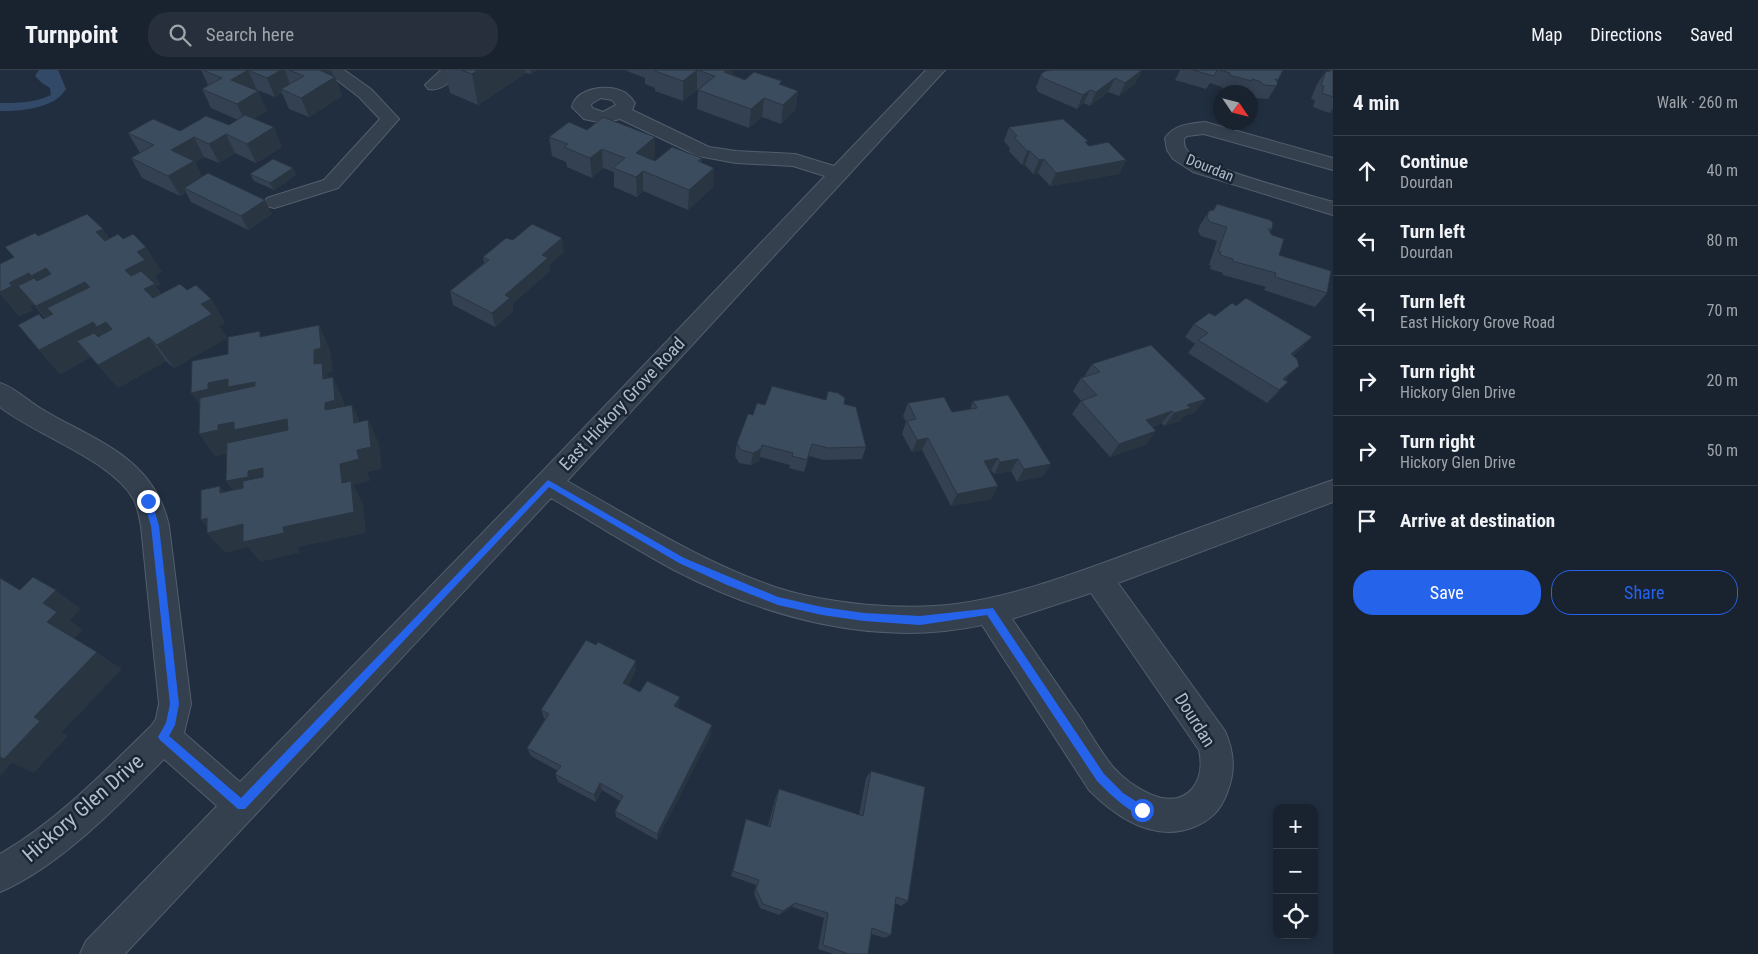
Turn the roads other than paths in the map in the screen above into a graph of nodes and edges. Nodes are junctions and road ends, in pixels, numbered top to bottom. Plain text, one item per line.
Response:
1 (333, 70) edge
2 (452, 70) edge
3 (936, 70) edge
4 (434, 85) dead end
5 (622, 112) dead end
6 (1333, 164) edge
7 (838, 174) junction
8 (274, 202) dead end
9 (1333, 208) edge
10 (0, 392) edge
11 (548, 483) junction
12 (1333, 491) edge
13 (1097, 578) junction
14 (990, 611) junction
15 (163, 737) junction
16 (241, 805) junction
17 (0, 874) edge
18 (99, 954) edge

1 - 8 street
2 - 4 street
3 - 7 street, East Hickory Grove Road
5 - 7 street
6 - 9 street, Dourdan
7 - 11 street, East Hickory Grove Road
10 - 15 street, Hickory Glen Drive
11 - 14 street
11 - 16 street, East Hickory Grove Road
12 - 13 street
13 - 14 street
13 - 14 street, Dourdan
15 - 16 street
15 - 17 street, Hickory Glen Drive
16 - 18 street, East Hickory Grove Road

